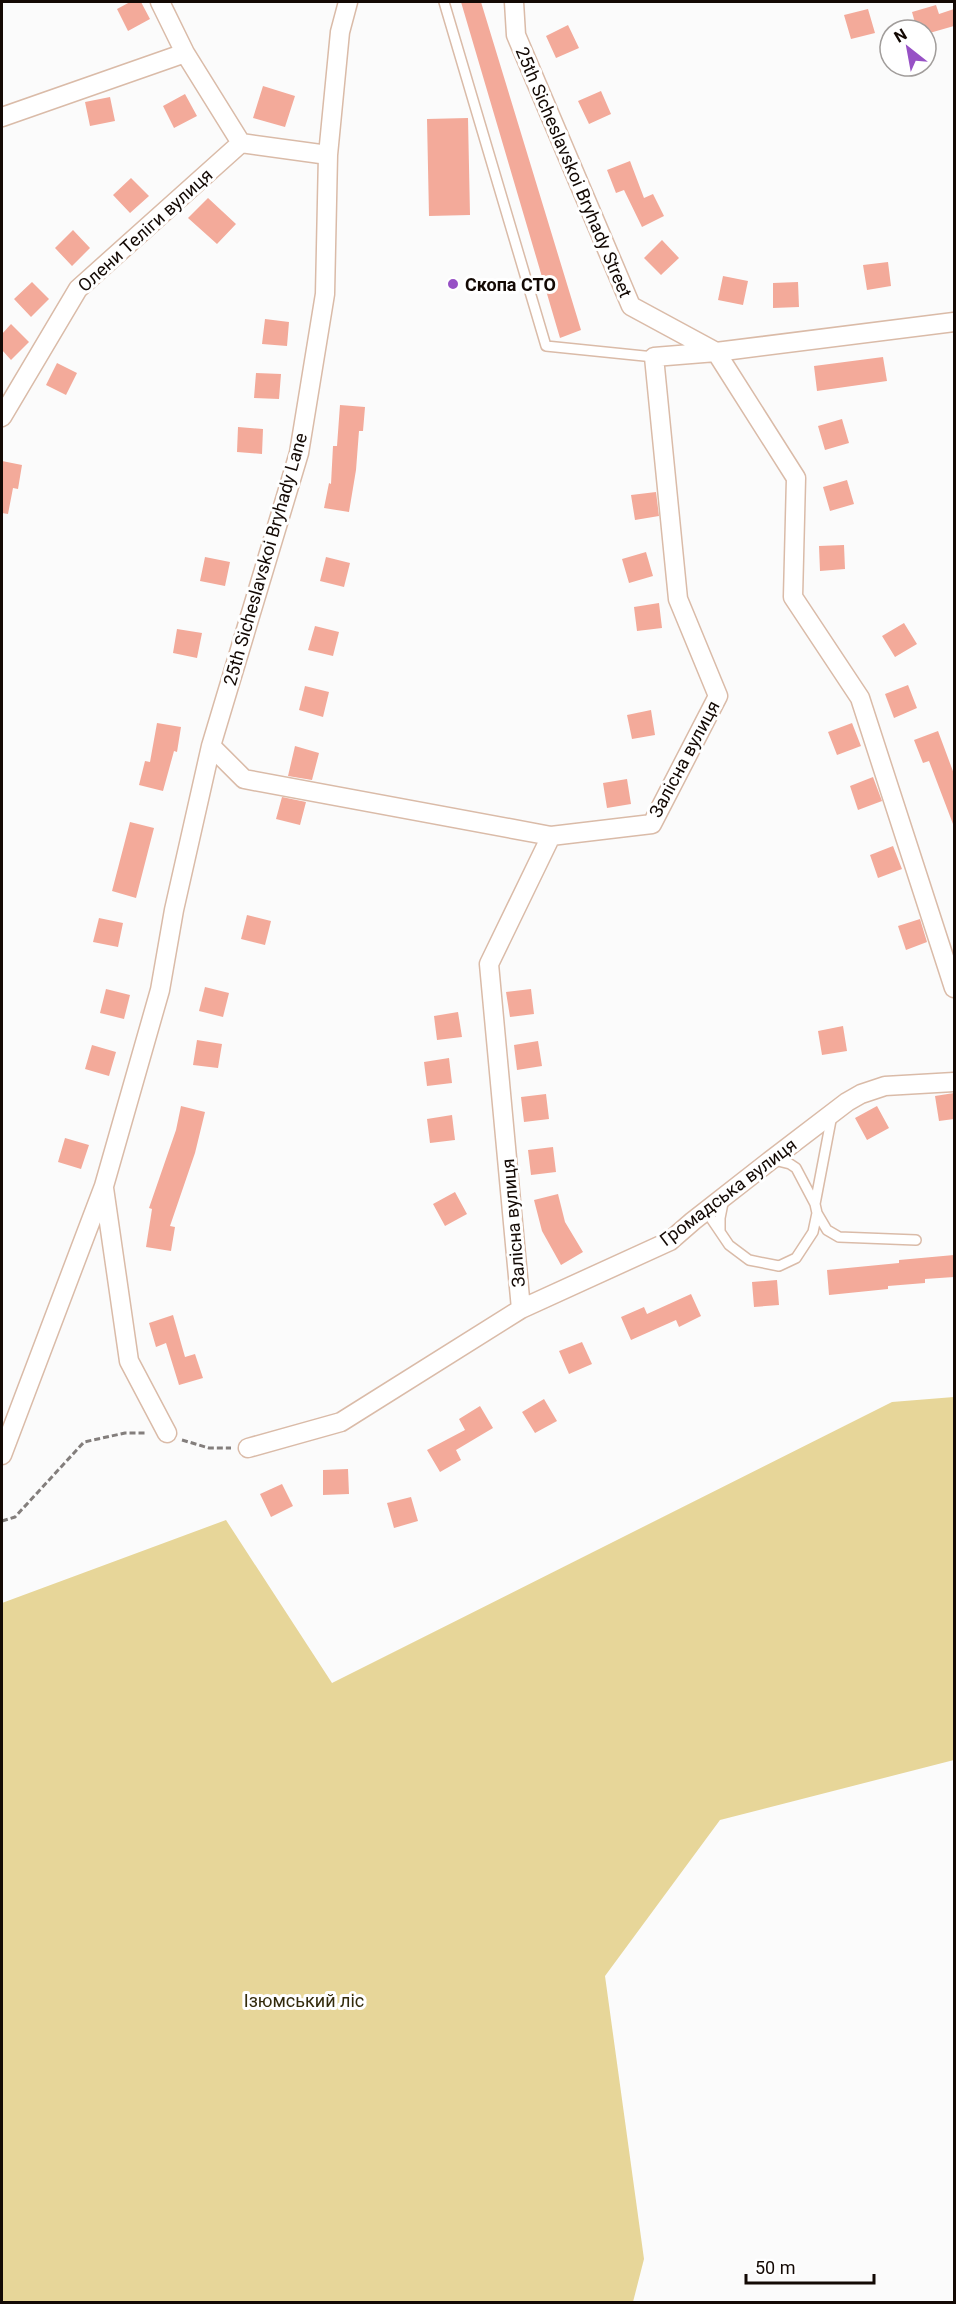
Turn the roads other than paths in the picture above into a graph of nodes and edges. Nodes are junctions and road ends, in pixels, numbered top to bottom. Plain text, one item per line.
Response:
1 (160, 2) edge
2 (348, 2) edge
3 (444, 2) edge
4 (514, 2) edge
5 (185, 53) junction
6 (2, 117) edge
7 (241, 143) junction
8 (328, 155) junction
9 (954, 322) edge
10 (716, 352) junction
11 (654, 357) junction
12 (2, 417) edge
13 (211, 746) junction
14 (551, 836) junction
15 (954, 988) edge
16 (954, 1082) edge
17 (833, 1113) junction
18 (771, 1160) junction
19 (104, 1186) junction
20 (725, 1195) junction
21 (816, 1209) junction
22 (699, 1216) junction
23 (720, 1232) junction
24 (916, 1240) dead end
25 (521, 1310) junction
26 (167, 1433) road end
27 (248, 1448) road end
28 (2, 1455) edge

1 - 5 street
2 - 8 street
3 - 11 lane
4 - 10 street, 25th Sicheslavskoi Bryhady Street
5 - 6 street
5 - 7 street
7 - 8 street
7 - 12 street, Олени Теліги вулиця
8 - 13 street, 25th Sicheslavskoi Bryhady Lane
9 - 10 street
10 - 11 street
10 - 15 street
11 - 14 street, Залісна вулиця
13 - 14 street
13 - 19 street, 25th Sicheslavskoi Bryhady Lane
14 - 25 street, Залісна вулиця
16 - 17 street, Громадська вулиця
17 - 18 street, Громадська вулиця
17 - 21 lane
18 - 20 street, Громадська вулиця
18 - 21 lane
19 - 26 street, 25th Sicheslavskoi Bryhady Lane
19 - 28 street, 25th Sicheslavskoi Bryhady Lane
20 - 22 street, Громадська вулиця
20 - 23 lane
21 - 23 lane
21 - 24 lane
22 - 23 lane
22 - 23 lane
22 - 25 street, Громадська вулиця
25 - 27 street, Громадська вулиця

